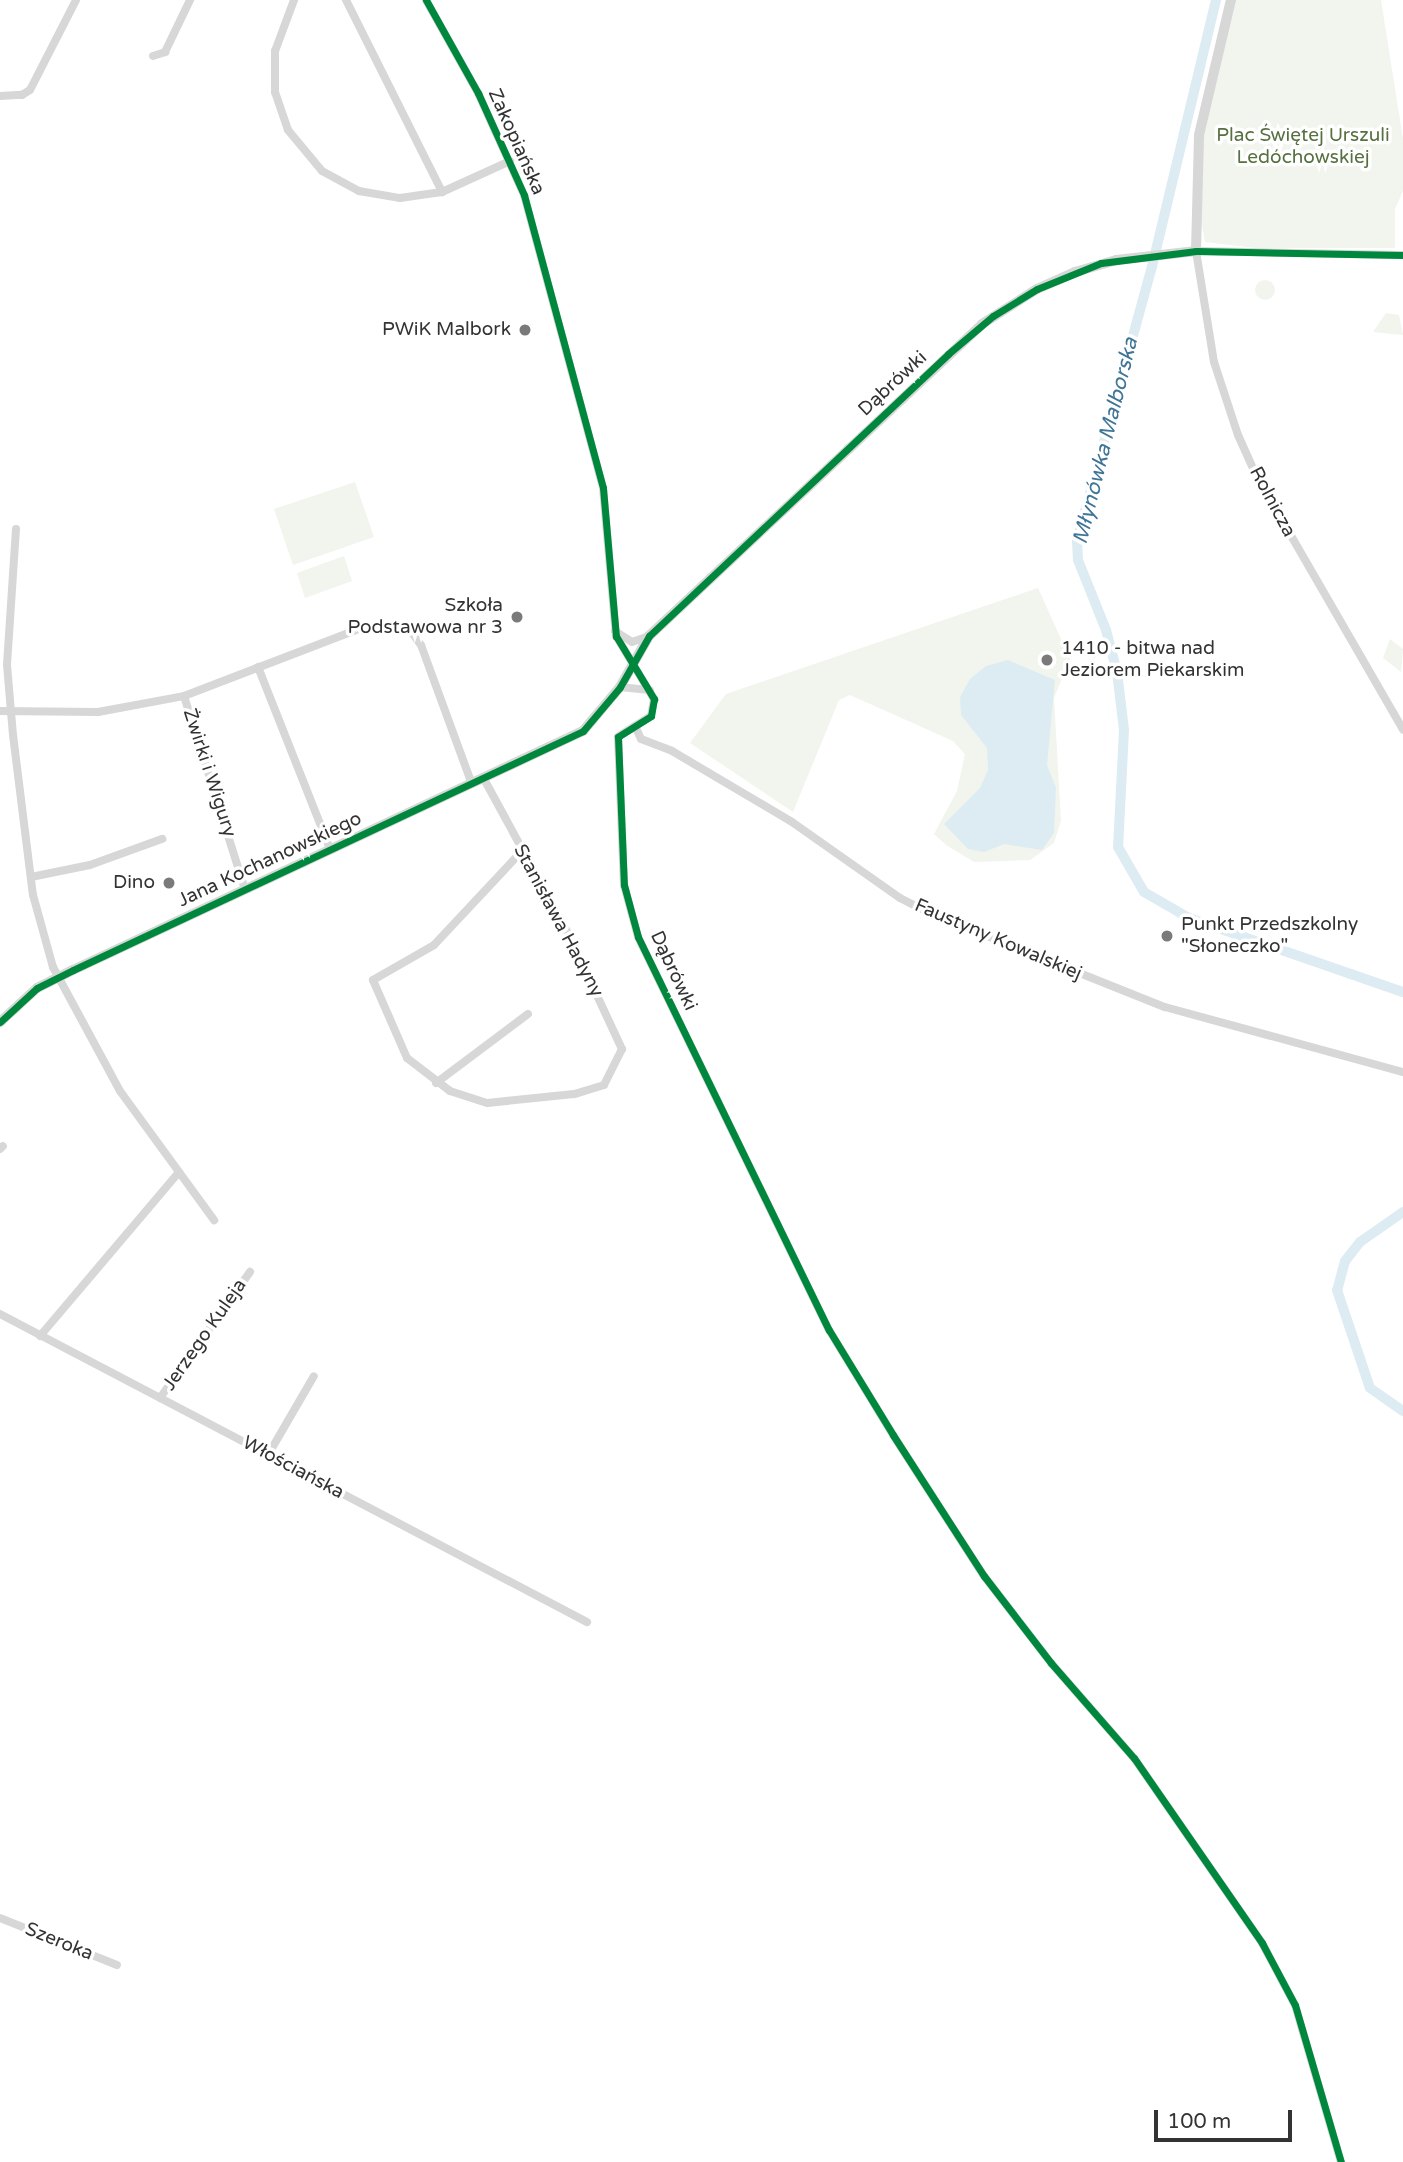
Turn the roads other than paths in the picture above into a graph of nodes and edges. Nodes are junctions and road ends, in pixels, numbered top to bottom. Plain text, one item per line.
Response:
1 (76, 0) edge
2 (190, 0) edge
3 (294, 0) edge
4 (346, 0) edge
5 (426, 0) edge
6 (1231, 0) edge
7 (153, 56) dead end
8 (0, 96) edge
9 (510, 161) junction
10 (443, 192) junction
11 (1196, 251) junction
12 (1403, 255) edge
13 (16, 529) dead end
14 (615, 631) junction
15 (649, 636) junction
16 (632, 662) junction
17 (258, 667) junction
18 (620, 687) junction
19 (650, 690) junction
20 (184, 696) junction
21 (0, 710) edge
22 (12, 712) junction
23 (635, 726) junction
24 (1403, 730) edge
25 (484, 779) junction
26 (472, 784) junction
27 (162, 839) dead end
28 (330, 849) junction
29 (521, 852) junction
30 (31, 877) junction
31 (245, 890) junction
32 (58, 978) junction
33 (528, 1014) dead end
34 (0, 1022) edge
35 (1403, 1072) edge
36 (436, 1083) junction
37 (179, 1172) junction
38 (214, 1220) dead end
39 (250, 1272) dead end
40 (0, 1314) edge
41 (40, 1336) junction
42 (314, 1376) dead end
43 (160, 1398) junction
44 (268, 1455) junction
45 (587, 1622) dead end
46 (0, 1918) edge
47 (117, 1965) dead end
48 (1341, 2162) edge

1 - 8 street
2 - 7 street
3 - 10 street
4 - 10 street
5 - 9 street, Zakopiańska
6 - 11 street
9 - 10 street
9 - 14 street, Zakopiańska
11 - 12 street
11 - 15 street, Dąbrówki
11 - 24 street, Rolnicza
13 - 22 street
14 - 15 street
14 - 16 street
15 - 16 street, Dąbrówki
16 - 18 street, Dąbrówki
16 - 19 street
17 - 20 street
17 - 26 street
17 - 28 street
18 - 19 street
18 - 25 street, Jana Kochanowskiego
19 - 23 street
20 - 22 street
20 - 31 street, Żwirki i Wigury
21 - 22 street
22 - 30 street
23 - 35 street, Faustyny Kowalskiej
23 - 48 street, Dąbrówki
25 - 26 street, Jana Kochanowskiego
25 - 29 street, Stanisława Hadyny
26 - 28 street, Jana Kochanowskiego
27 - 30 street
28 - 31 street, Jana Kochanowskiego
29 - 36 street
29 - 36 street, Stanisława Hadyny
30 - 32 street
31 - 32 street, Jana Kochanowskiego
32 - 34 street, Jana Kochanowskiego
32 - 37 street
33 - 36 street
37 - 38 street
37 - 41 street
39 - 43 street, Jerzego Kuleja
40 - 41 street, Włościańska
41 - 43 street, Włościańska
42 - 44 street
43 - 44 street, Włościańska
44 - 45 street, Włościańska
46 - 47 street, Szeroka

